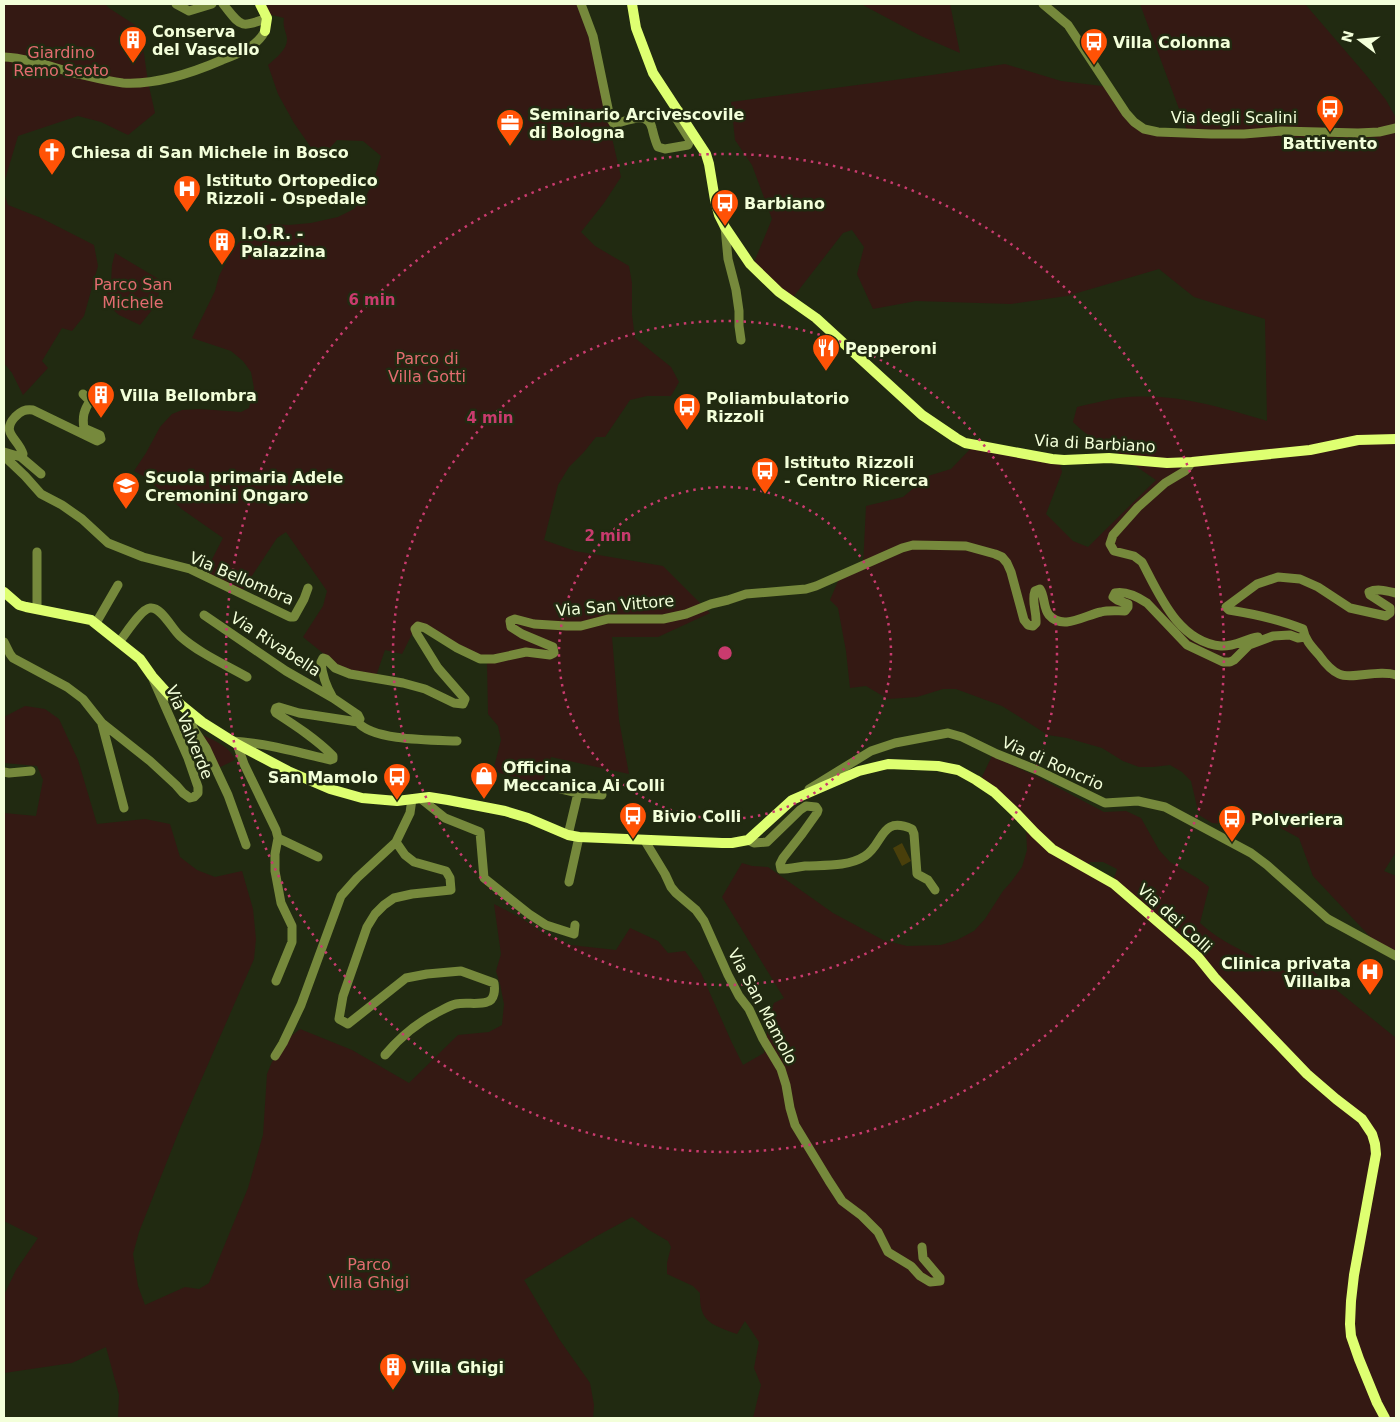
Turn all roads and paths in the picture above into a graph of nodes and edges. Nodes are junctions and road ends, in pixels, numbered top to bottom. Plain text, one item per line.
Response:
1 (176, 4) edge
2 (212, 4) edge
3 (223, 4) edge
4 (260, 4) edge
5 (581, 4) edge
6 (632, 4) edge
7 (1043, 4) edge
8 (267, 18) junction
9 (266, 35) joint
10 (4, 57) edge
11 (679, 111) junction
12 (1396, 128) edge
13 (725, 228) junction
14 (741, 340) dead end
15 (83, 394) dead end
16 (1396, 439) edge
17 (4, 454) edge
18 (21, 457) junction
19 (1192, 462) junction
20 (42, 474) dead end
21 (37, 552) dead end
22 (118, 585) dead end
23 (308, 588) dead end
24 (4, 592) edge
25 (1396, 593) edge
26 (37, 609) junction
27 (204, 615) dead end
28 (96, 623) junction
29 (1274, 636) junction
30 (1305, 637) junction
31 (4, 642) edge
32 (119, 642) junction
33 (1396, 675) edge
34 (152, 676) junction
35 (247, 677) dead end
36 (333, 698) junction
37 (192, 715) junction
38 (358, 722) junction
39 (102, 723) junction
40 (234, 742) junction
41 (457, 742) dead end
42 (31, 771) dead end
43 (4, 772) edge
44 (553, 787) dead end
45 (578, 792) junction
46 (602, 795) dead end
47 (416, 799) junction
48 (792, 800) junction
49 (124, 808) dead end
50 (568, 835) junction
51 (578, 837) junction
52 (278, 838) junction
53 (644, 840) junction
54 (748, 840) junction
55 (396, 842) junction
56 (246, 846) dead end
57 (318, 857) dead end
58 (569, 882) dead end
59 (934, 890) dead end
60 (575, 925) dead end
61 (1396, 956) edge
62 (276, 981) dead end
63 (385, 1055) dead end
64 (276, 1056) dead end
65 (922, 1247) dead end
66 (1385, 1418) edge

1 - 2 street
3 - 8 street
4 - 8 main road
5 - 11 street
6 - 11 main road, Via di Barbiano
7 - 12 street, Via degli Scalini
8 - 9 main road
9 - 10 street
11 - 13 main road, Via di Barbiano
13 - 14 street, Via di Barbiano
13 - 19 main road, Via di Barbiano
15 - 18 street, Via Bellombra
16 - 19 main road, Via di Barbiano
17 - 18 street, Via Bellombra
17 - 23 street, Via Bellombra
18 - 20 street, Via Bellombra
19 - 29 street, Via San Vittore
21 - 26 street
22 - 28 street
24 - 26 main road
25 - 30 street
26 - 28 main road
27 - 36 street, Via Rivabella
28 - 32 main road
29 - 30 street, Via San Vittore
29 - 36 street, Via San Vittore
30 - 33 street
31 - 39 street, Via Valverde
32 - 34 main road
32 - 35 street
34 - 37 main road
34 - 39 street, Via Valverde
36 - 38 street
37 - 40 main road
37 - 56 street
38 - 40 street
38 - 41 street
39 - 49 street, Via Valverde
40 - 47 main road
40 - 52 street
42 - 43 street
44 - 45 street
45 - 46 street
45 - 50 street
47 - 50 main road
47 - 55 street
47 - 60 street
48 - 54 main road
48 - 61 street, Via di Roncrio
48 - 66 main road, Via dei Colli
50 - 51 main road
51 - 53 main road
51 - 58 street
52 - 57 street
52 - 62 street
53 - 54 main road
53 - 65 street, Via San Mamolo
54 - 59 street
55 - 63 street
55 - 64 street

